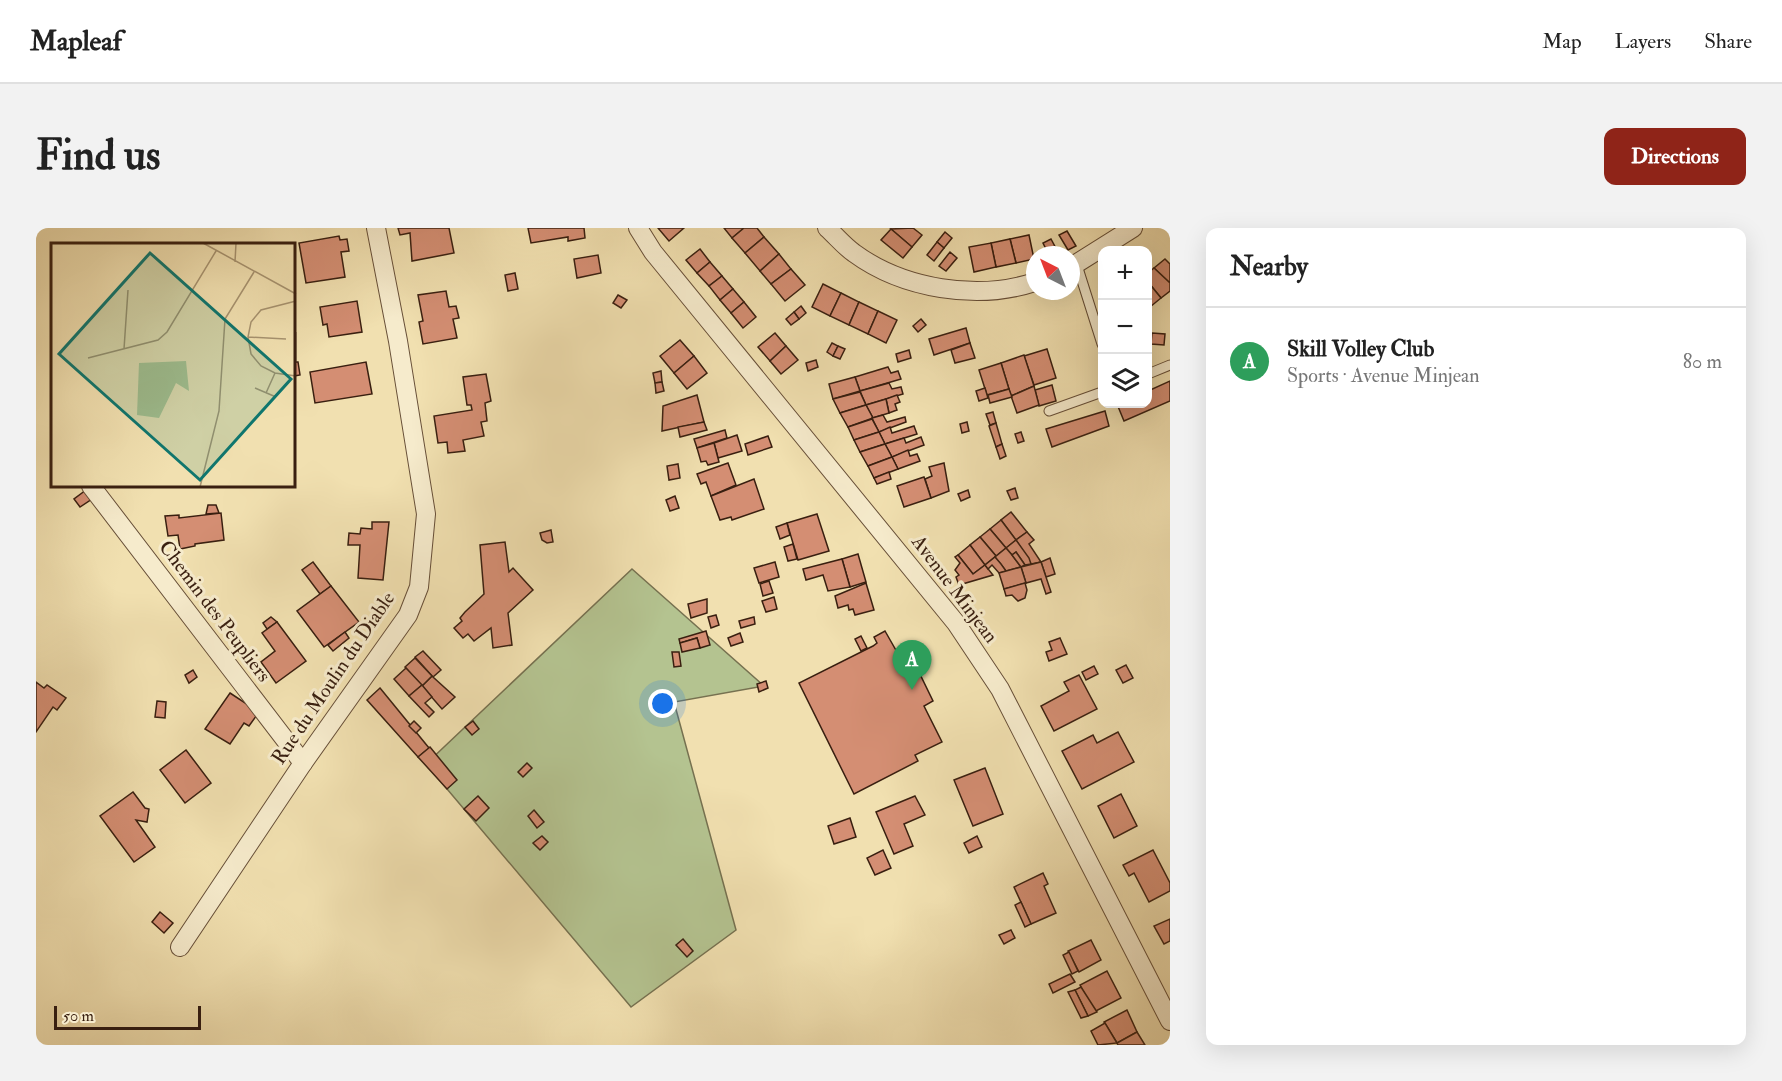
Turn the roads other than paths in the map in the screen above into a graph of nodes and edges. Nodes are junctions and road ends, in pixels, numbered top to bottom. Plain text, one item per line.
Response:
1 (375, 228) edge
2 (638, 228) edge
3 (827, 228) edge
4 (1133, 228) edge
5 (1080, 262) edge
6 (1080, 283) edge
7 (1026, 284) edge
8 (1098, 333) edge
9 (1170, 365) edge
10 (1152, 372) edge
11 (1098, 393) edge
12 (1049, 411) dead end
13 (93, 488) edge
14 (303, 763) junction
15 (180, 947) dead end
16 (1170, 1021) edge

1 - 14 street, Rue du Moulin du Diable
2 - 16 street, Avenue Minjean
3 - 7 street
4 - 5 street
6 - 8 lane
9 - 10 lane
11 - 12 lane
13 - 14 street, Chemin des Peupliers
14 - 15 street, Rue du Moulin du Diable

